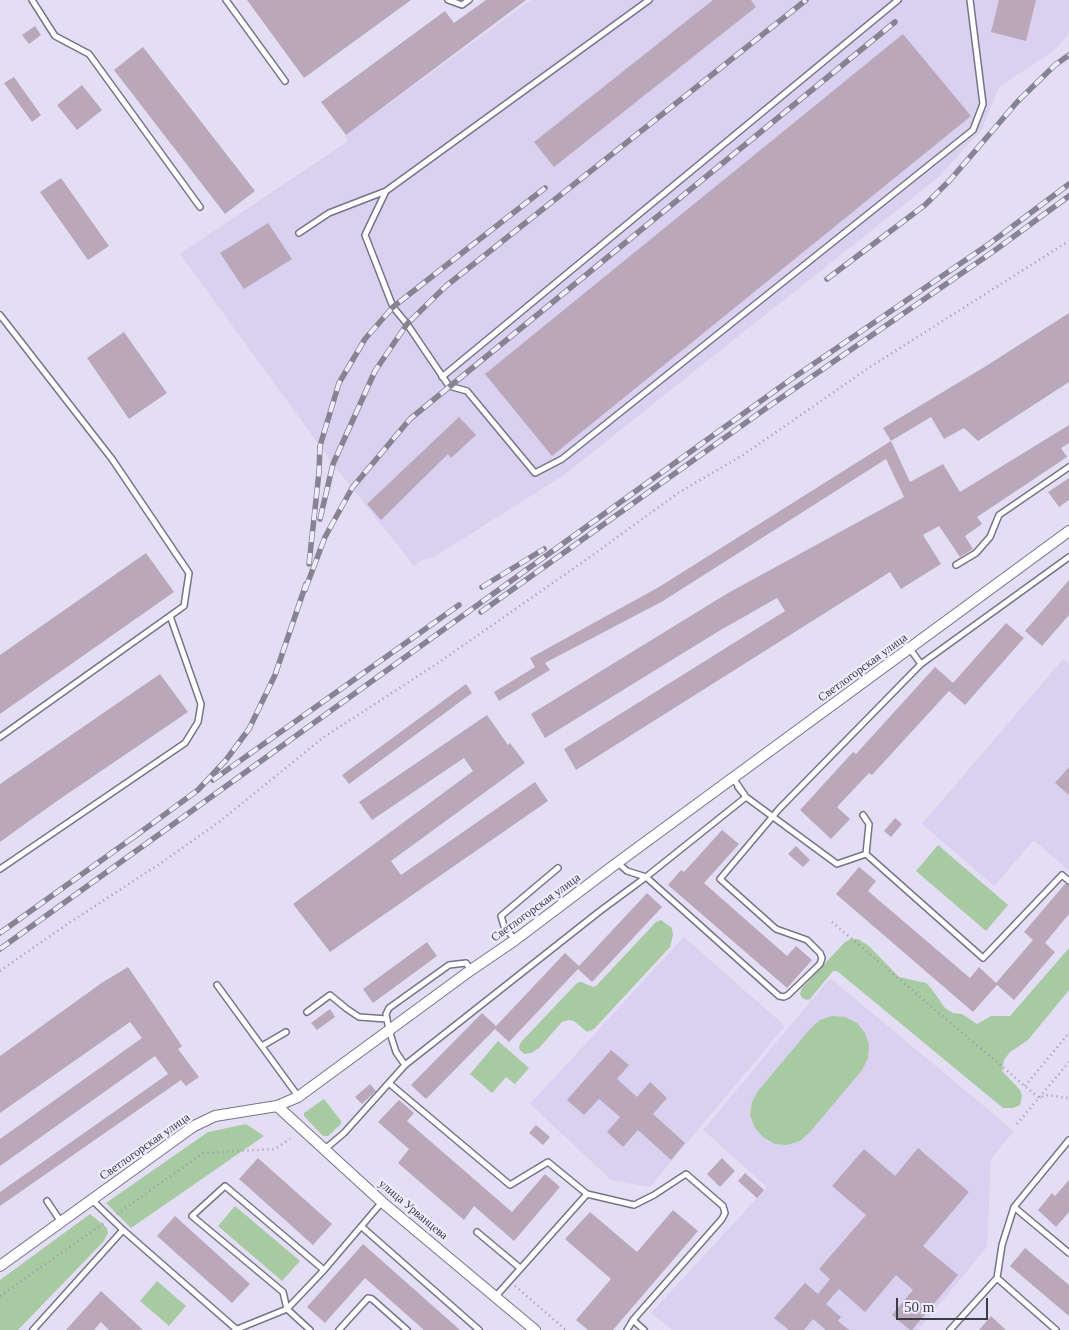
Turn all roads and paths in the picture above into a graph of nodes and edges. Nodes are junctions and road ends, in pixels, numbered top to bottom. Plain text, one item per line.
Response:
1 (32, 0) edge
2 (226, 0) edge
3 (448, 0) edge
4 (468, 0) edge
5 (649, 0) edge
6 (898, 0) edge
7 (970, 0) edge
8 (285, 81) dead end
9 (386, 191) junction
10 (200, 207) dead end
11 (300, 233) dead end
12 (1069, 241) edge
13 (0, 315) edge
14 (442, 377) junction
15 (1069, 467) edge
16 (1069, 531) edge
17 (1069, 557) edge
18 (956, 565) dead end
19 (170, 616) junction
20 (910, 649) junction
21 (921, 664) junction
22 (0, 736) edge
23 (733, 778) junction
24 (746, 797) junction
25 (863, 815) dead end
26 (772, 816) junction
27 (866, 854) junction
28 (617, 863) junction
29 (558, 868) dead end
30 (0, 870) edge
31 (646, 877) junction
32 (1069, 881) edge
33 (832, 922) dead end
34 (515, 940) junction
35 (471, 970) junction
36 (0, 971) edge
37 (217, 985) dead end
38 (307, 1012) dead end
39 (388, 1018) junction
40 (388, 1030) junction
41 (286, 1032) dead end
42 (1069, 1034) edge
43 (262, 1046) junction
44 (1069, 1062) edge
45 (405, 1065) junction
46 (390, 1084) junction
47 (1025, 1086) junction
48 (298, 1097) junction
49 (1039, 1098) junction
50 (1069, 1098) edge
51 (277, 1106) junction
52 (1016, 1124) dead end
53 (290, 1139) dead end
54 (1069, 1140) edge
55 (325, 1149) junction
56 (586, 1194) junction
57 (92, 1200) junction
58 (47, 1201) dead end
59 (382, 1202) junction
60 (1014, 1207) junction
61 (111, 1218) junction
62 (61, 1222) junction
63 (362, 1227) junction
64 (123, 1230) junction
65 (477, 1232) dead end
66 (1069, 1253) edge
67 (0, 1266) edge
68 (520, 1268) junction
69 (324, 1270) junction
70 (997, 1278) junction
71 (508, 1280) junction
72 (0, 1296) edge
73 (496, 1296) junction
74 (287, 1309) junction
75 (633, 1320) junction
76 (236, 1329) edge
77 (33, 1330) edge
78 (310, 1330) edge
79 (339, 1330) edge
80 (407, 1330) edge
81 (479, 1330) edge
82 (535, 1330) edge
83 (566, 1330) edge
84 (627, 1330) edge
85 (644, 1330) edge
86 (950, 1330) edge
87 (1056, 1330) edge

1 - 10 lane
2 - 8 lane
3 - 4 lane
5 - 9 lane
6 - 14 lane
7 - 14 lane
9 - 11 lane
9 - 14 lane
12 - 36 path
13 - 19 lane
15 - 18 lane
16 - 20 street, Светлогорская улица
17 - 21 lane
19 - 22 lane
19 - 30 lane
20 - 21 lane
20 - 23 street, Светлогорская улица
21 - 26 lane
23 - 24 lane
23 - 28 street, Светлогорская улица
24 - 26 lane
24 - 31 lane
25 - 27 lane
26 - 27 lane
26 - 31 lane
27 - 32 lane
28 - 31 lane
28 - 34 street, Светлогорская улица
29 - 34 lane
31 - 45 lane
33 - 47 path
34 - 35 street, Светлогорская улица
35 - 39 lane
35 - 40 street, Светлогорская улица
37 - 43 lane
38 - 39 lane
39 - 40 lane
40 - 45 lane
40 - 48 street, Светлогорская улица
41 - 43 lane
42 - 47 path
43 - 48 lane
44 - 49 path
45 - 46 lane
46 - 55 lane
46 - 56 lane
47 - 49 path
48 - 51 street, Светлогорская улица
49 - 50 path
49 - 52 path
51 - 55 street, улица Урванцева
51 - 57 street, Светлогорская улица
53 - 61 path
54 - 60 lane
55 - 59 street, улица Урванцева
56 - 68 lane
56 - 75 lane
57 - 61 lane
57 - 62 street, Светлогорская улица
58 - 62 lane
59 - 63 lane
59 - 73 street, улица Урванцева
60 - 66 lane
60 - 70 lane
61 - 64 lane
61 - 72 path
62 - 67 street, Светлогорская улица
63 - 69 lane
63 - 81 lane
64 - 76 lane
64 - 77 lane
65 - 68 lane
68 - 71 lane
69 - 74 lane
69 - 74 lane
70 - 86 lane
70 - 87 lane
71 - 73 lane
71 - 83 path
73 - 82 street, улица Урванцева
74 - 76 lane
74 - 78 lane
75 - 84 lane
75 - 85 lane
79 - 80 lane

